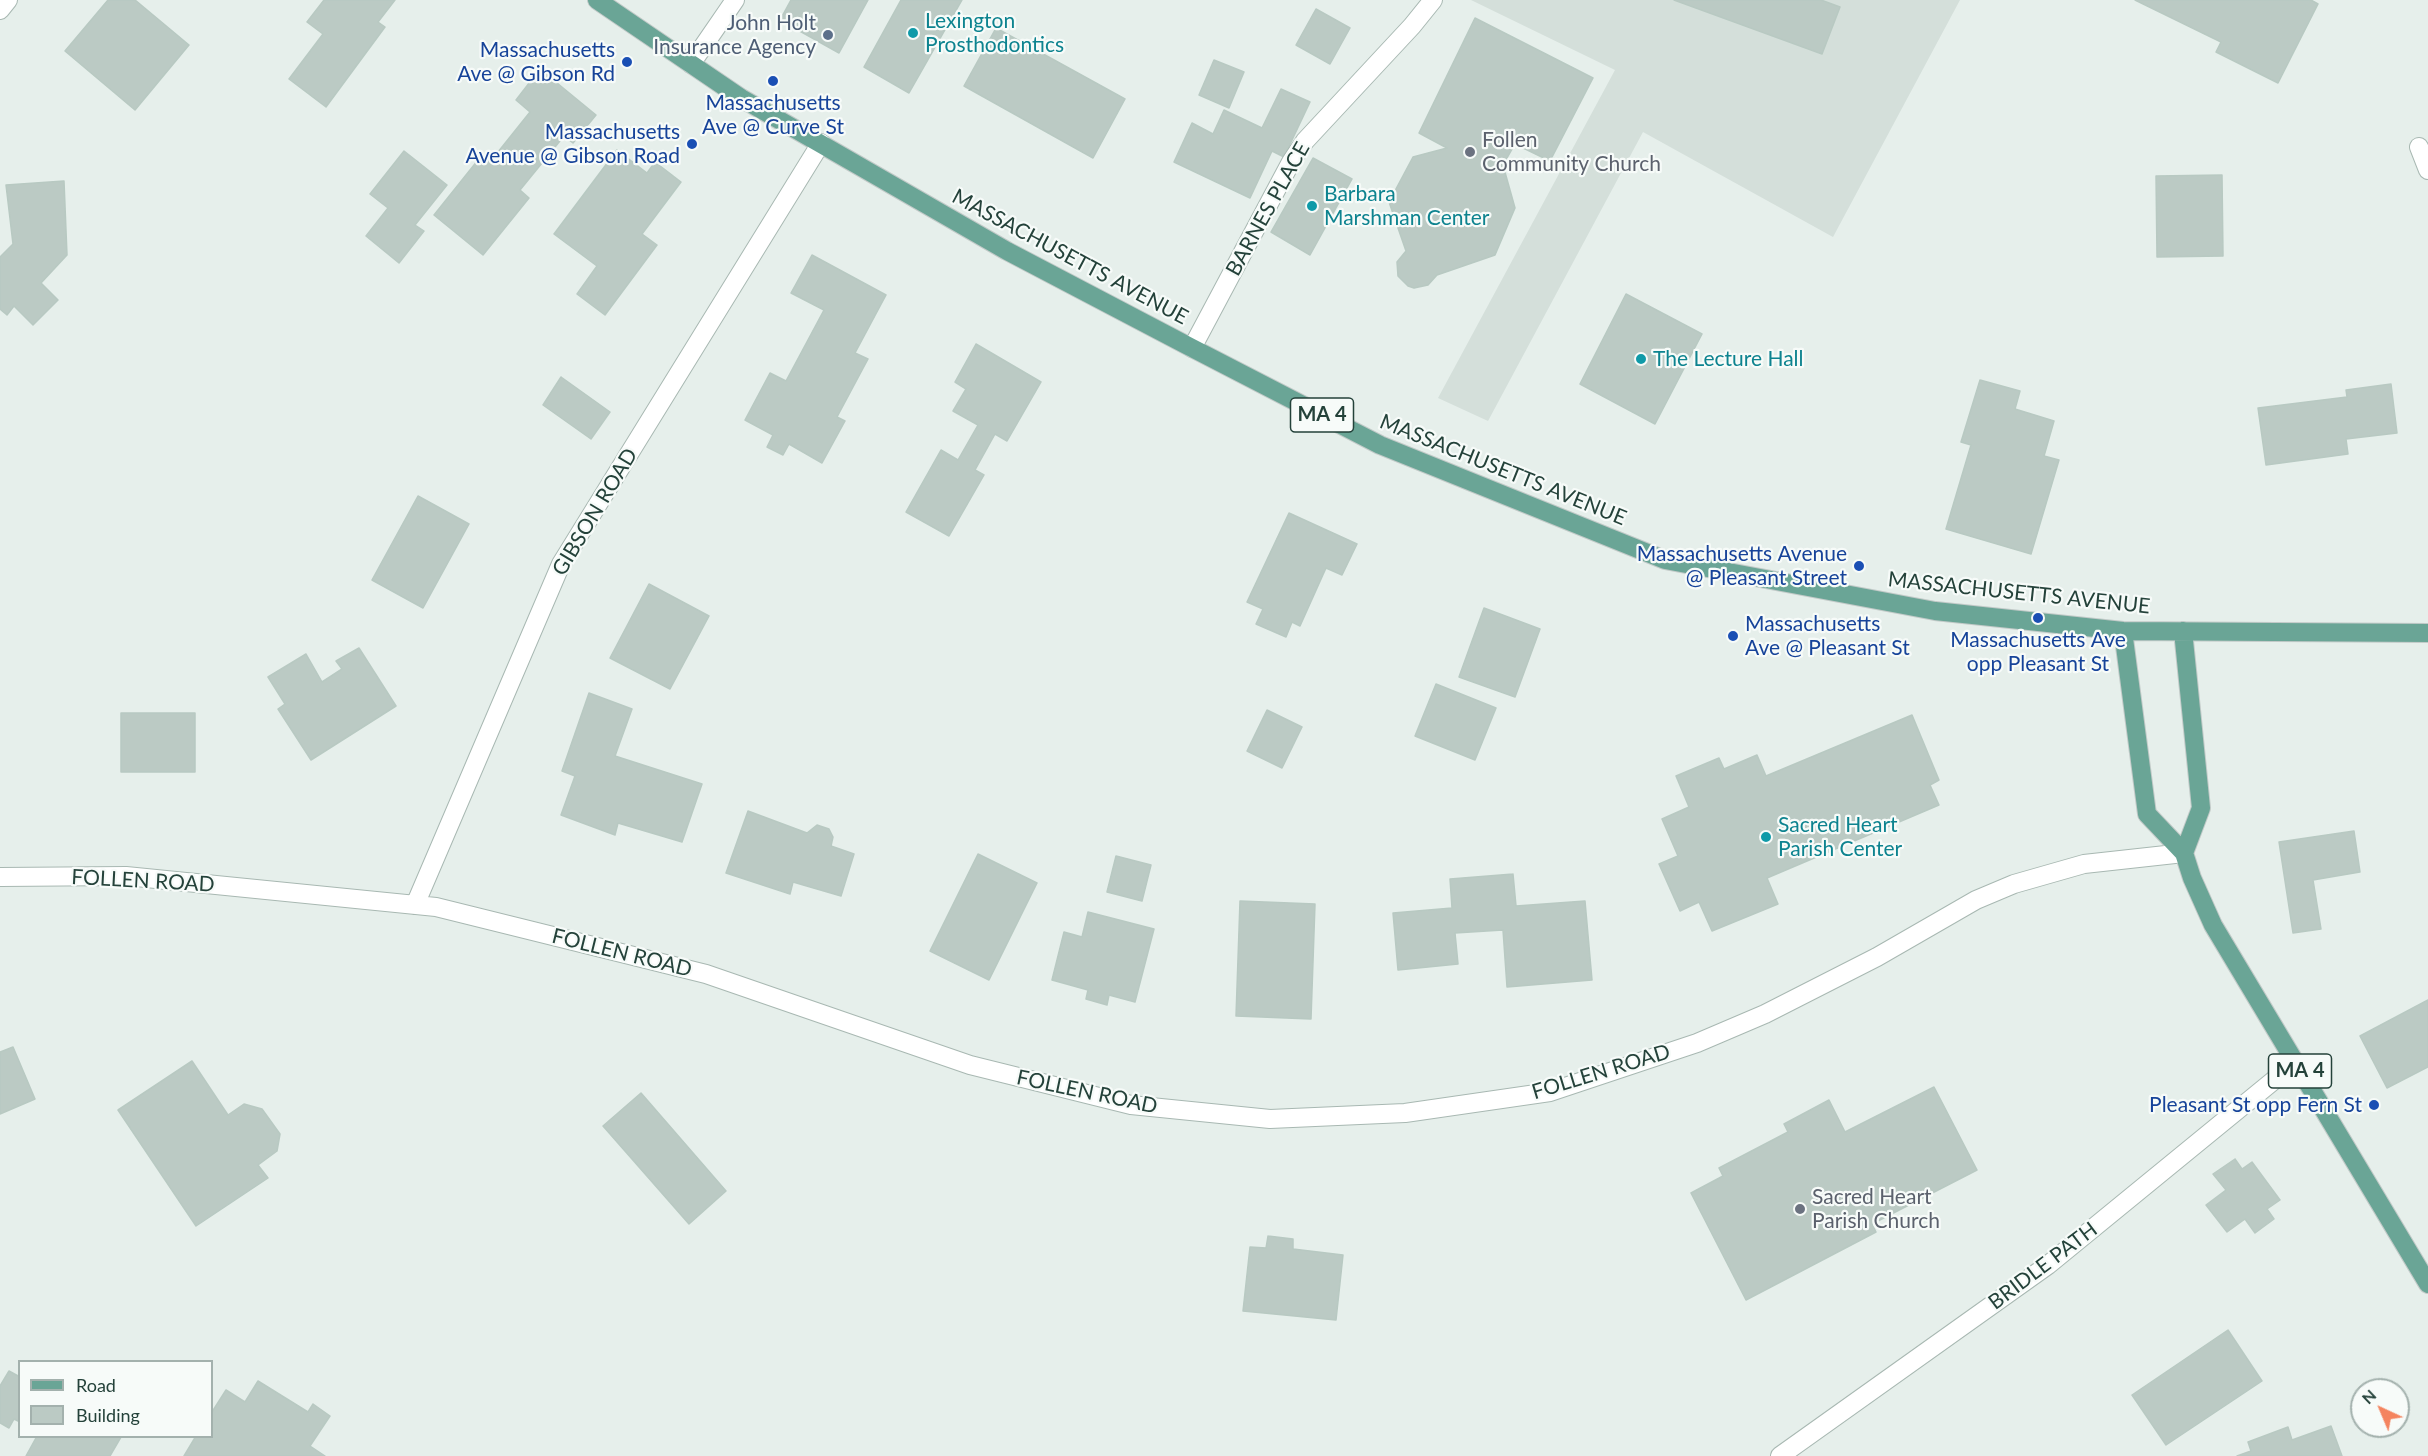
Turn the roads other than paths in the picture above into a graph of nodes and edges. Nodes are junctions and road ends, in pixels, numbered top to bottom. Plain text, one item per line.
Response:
1 (8, 0) edge
2 (597, 0) edge
3 (735, 0) edge
4 (1433, 0) edge
5 (0, 10) edge
6 (691, 64) junction
7 (821, 143) junction
8 (2419, 147) dead end
9 (2428, 170) edge
10 (1192, 348) junction
11 (2183, 631) junction
12 (2123, 632) junction
13 (2428, 633) edge
14 (2184, 853) junction
15 (0, 877) edge
16 (416, 905) junction
17 (2295, 1063) junction
18 (2428, 1284) edge
19 (1780, 1456) edge

1 - 5 street
2 - 6 main road, MASSACHUSETTS AVENUE / MA 4
3 - 6 street
4 - 10 street, BARNES PLACE
6 - 7 main road, MASSACHUSETTS AVENUE / MA 4
7 - 10 main road, MASSACHUSETTS AVENUE / MA 4
7 - 16 street, GIBSON ROAD
8 - 9 street
10 - 12 main road, MASSACHUSETTS AVENUE / MA 4
11 - 12 main road, MASSACHUSETTS AVENUE
11 - 13 main road, MASSACHUSETTS AVENUE
11 - 14 main road
12 - 14 main road, MA 4
14 - 16 street, FOLLEN ROAD
14 - 17 main road, MA 4
15 - 16 street, FOLLEN ROAD
17 - 18 main road, MA 4
17 - 19 street, BRIDLE PATH

